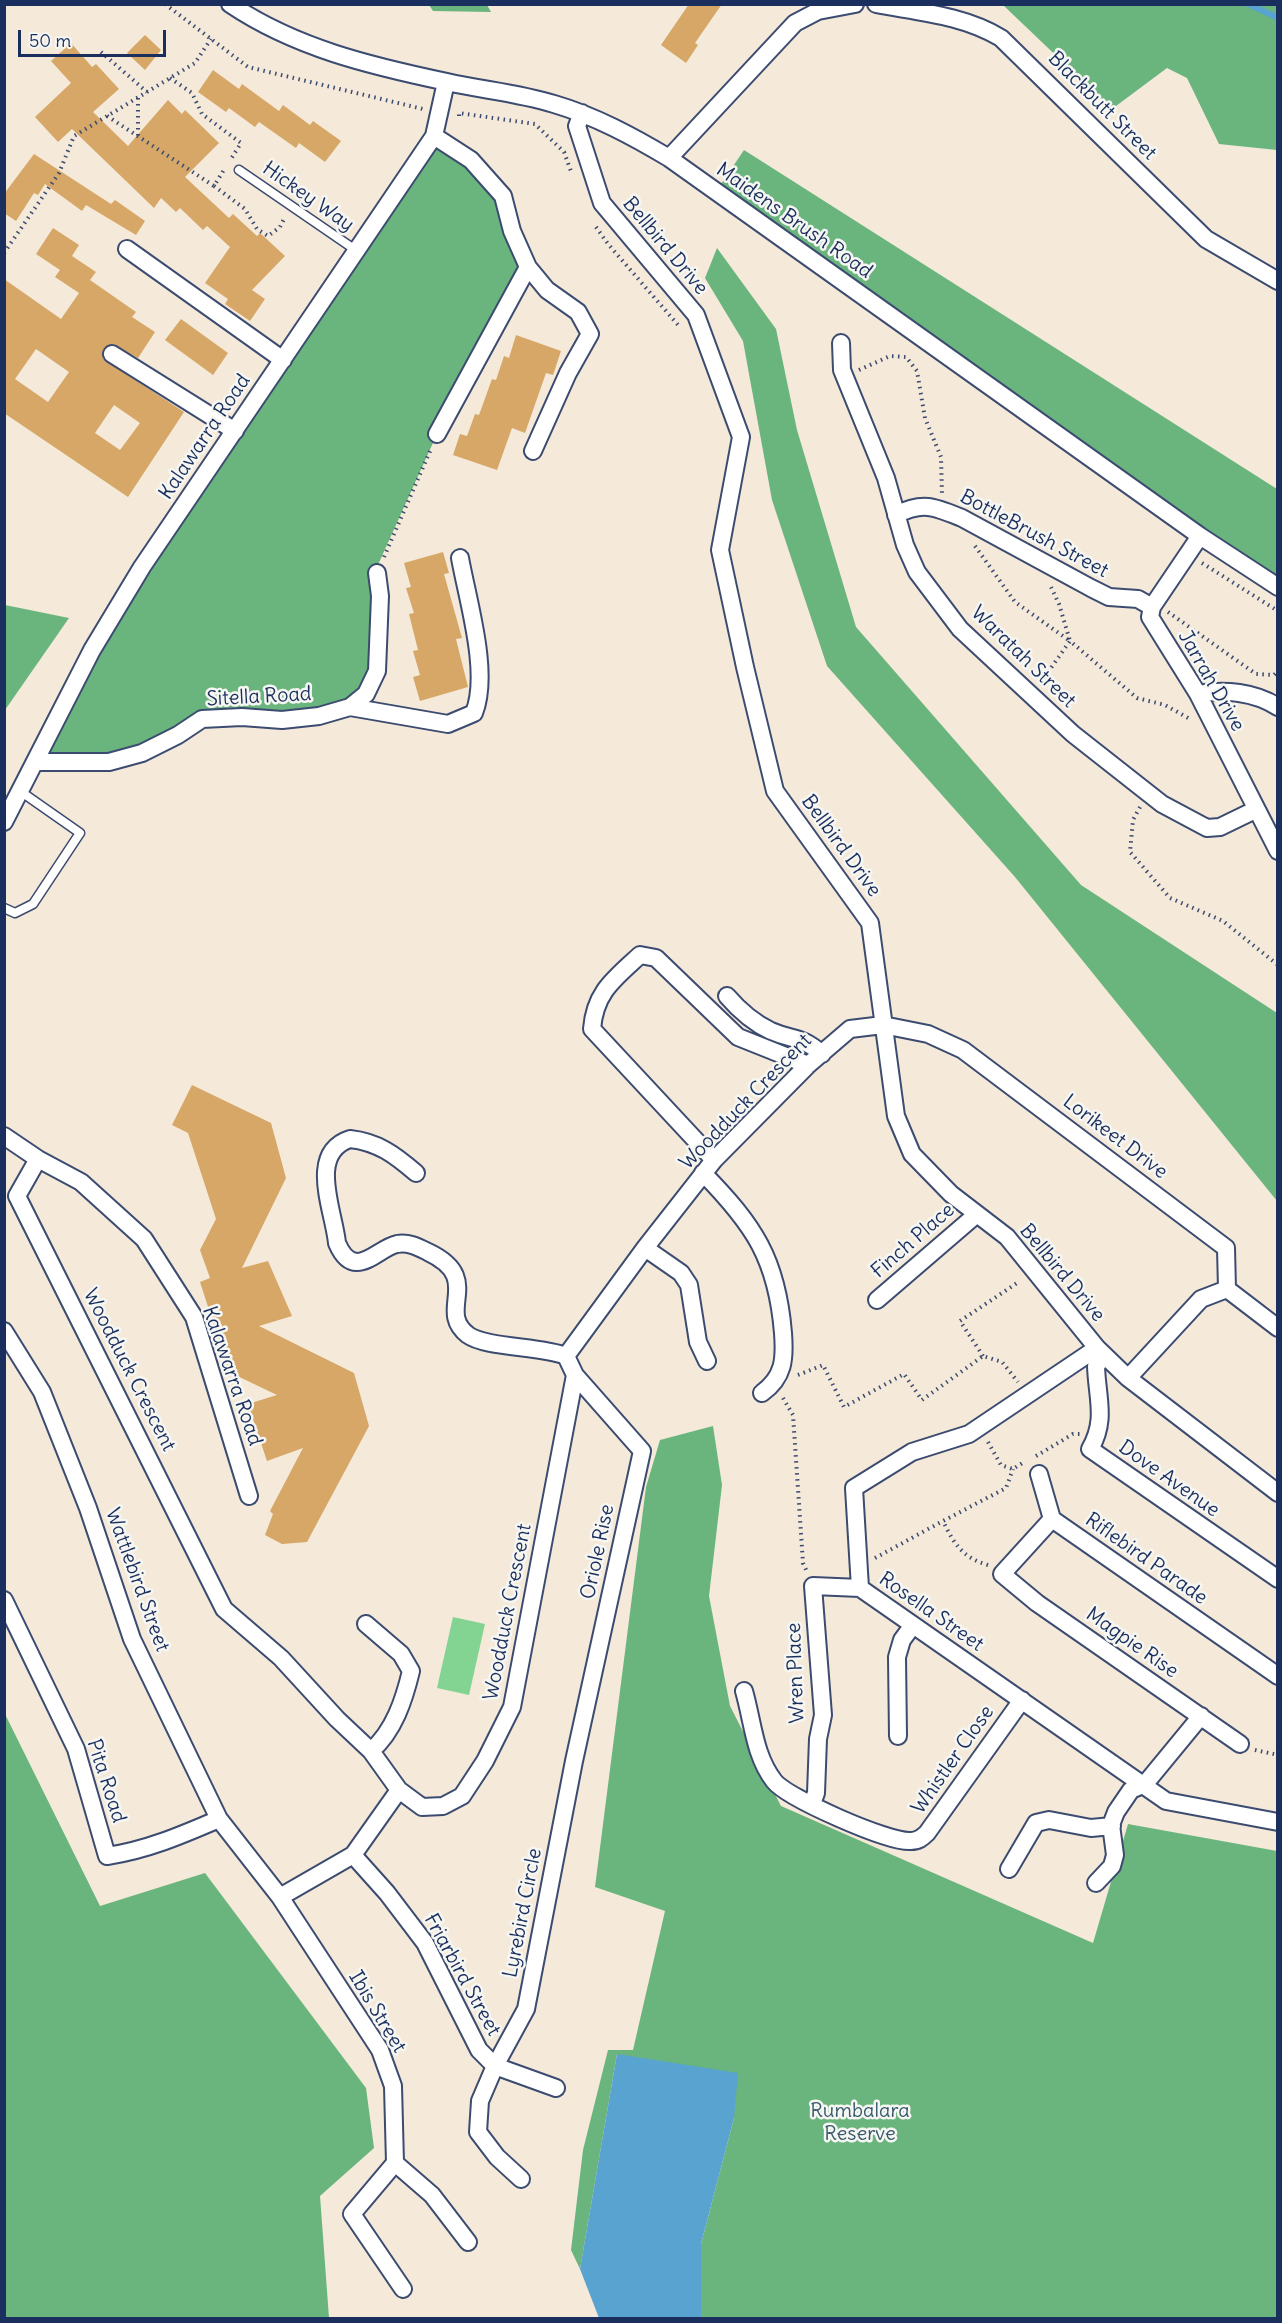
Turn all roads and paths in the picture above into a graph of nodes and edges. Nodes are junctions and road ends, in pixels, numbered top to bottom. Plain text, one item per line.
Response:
1 (165, 4) edge
2 (230, 4) edge
3 (855, 4) edge
4 (876, 4) edge
5 (847, 5) edge
6 (211, 39) junction
7 (101, 52) dead end
8 (170, 78) junction
9 (446, 82) junction
10 (147, 92) junction
11 (138, 98) junction
12 (582, 113) junction
13 (441, 114) junction
14 (107, 116) junction
15 (138, 136) junction
16 (434, 136) junction
17 (452, 146) junction
18 (669, 158) junction
19 (239, 170) dead end
20 (575, 185) dead end
21 (214, 186) junction
22 (291, 206) junction
23 (595, 225) dead end
24 (127, 249) dead end
25 (357, 252) junction
26 (4, 253) edge
27 (528, 267) junction
28 (1278, 281) edge
29 (679, 326) dead end
30 (841, 343) dead end
31 (112, 354) dead end
32 (283, 360) junction
33 (235, 431) junction
34 (437, 434) joint
35 (533, 451) dead end
36 (896, 515) junction
37 (1200, 536) junction
38 (1189, 554) junction
39 (460, 558) dead end
40 (377, 573) joint
41 (1278, 588) edge
42 (1152, 607) junction
43 (1278, 611) edge
44 (1278, 671) edge
45 (1198, 694) junction
46 (1031, 696) junction
47 (350, 707) junction
48 (1278, 707) edge
49 (1199, 726) dead end
50 (35, 762) junction
51 (20, 791) junction
52 (1149, 794) junction
53 (1255, 810) junction
54 (4, 822) edge
55 (1278, 851) edge
56 (4, 908) edge
57 (1278, 965) edge
58 (727, 996) dead end
59 (883, 1025) junction
60 (822, 1054) junction
61 (808, 1065) junction
62 (4, 1136) edge
63 (38, 1159) junction
64 (714, 1160) junction
65 (416, 1173) dead end
66 (704, 1173) junction
67 (977, 1214) junction
68 (645, 1248) junction
69 (1034, 1271) junction
70 (1227, 1289) junction
71 (877, 1300) dead end
72 (1278, 1328) edge
73 (4, 1331) edge
74 (1100, 1352) junction
75 (566, 1356) junction
76 (982, 1356) junction
77 (706, 1361) dead end
78 (575, 1375) junction
79 (1128, 1378) junction
80 (768, 1389) junction
81 (1027, 1395) junction
82 (980, 1427) junction
83 (1099, 1434) junction
84 (1013, 1469) junction
85 (1039, 1474) dead end
86 (1278, 1493) edge
87 (249, 1496) dead end
88 (1052, 1519) junction
89 (943, 1521) junction
90 (858, 1567) junction
91 (1004, 1572) junction
92 (1278, 1579) edge
93 (813, 1586) junction
94 (860, 1588) junction
95 (6, 1610) edge
96 (366, 1624) dead end
97 (912, 1625) junction
98 (1278, 1677) edge
99 (744, 1691) dead end
100 (1022, 1700) junction
101 (1201, 1716) junction
102 (898, 1736) dead end
103 (1240, 1744) dead end
104 (371, 1751) junction
105 (574, 1761) joint
106 (1145, 1784) junction
107 (399, 1791) junction
108 (812, 1804) junction
109 (219, 1819) junction
110 (1278, 1822) edge
111 (1112, 1826) junction
112 (353, 1855) junction
113 (1009, 1869) dead end
114 (1095, 1883) dead end
115 (280, 1897) junction
116 (495, 2066) junction
117 (556, 2088) dead end
118 (395, 2163) junction
119 (521, 2179) dead end
120 (468, 2242) dead end
121 (403, 2289) dead end

1 - 6 path
2 - 9 street, Maidens Brush Road
3 - 5 street
4 - 28 street, Blackbutt Street
5 - 18 street
6 - 8 path
6 - 13 path
7 - 10 path
8 - 10 path
8 - 21 path
9 - 12 street, Maidens Brush Road
9 - 13 street, Kalawarra Road
10 - 11 path
11 - 14 path
11 - 15 path
12 - 18 street, Maidens Brush Road
12 - 59 street, Bellbird Drive
13 - 16 street, Kalawarra Road
14 - 15 path
14 - 26 path
15 - 21 path
16 - 17 street
16 - 25 street, Kalawarra Road
17 - 20 path
17 - 27 street
18 - 37 street, Maidens Brush Road
19 - 22 lane, Hickey Way
21 - 22 path
22 - 25 lane, Hickey Way
23 - 29 path
24 - 32 street
25 - 32 street, Kalawarra Road
27 - 34 street
27 - 35 street
30 - 36 street, Waratah Street
31 - 33 street
32 - 33 street, Kalawarra Road
33 - 50 street, Kalawarra Road
34 - 40 path
36 - 42 street, BottleBrush Street
36 - 46 street, Waratah Street
37 - 38 street
37 - 41 street, Maidens Brush Road
38 - 42 street
38 - 43 path
39 - 47 street, Sitella Road
40 - 47 street
42 - 44 path
42 - 45 street, Jarrah Drive
45 - 48 street
45 - 53 street, Jarrah Drive
46 - 49 path
46 - 52 street, Waratah Street
47 - 50 street, Sitella Road
50 - 51 street, Kalawarra Road
51 - 54 street, Kalawarra Road
51 - 56 lane
52 - 53 street, Waratah Street
52 - 57 path
53 - 55 street, Jarrah Drive
58 - 60 street
59 - 60 street, Woodduck Crescent
59 - 67 street, Bellbird Drive
59 - 70 street, Lorikeet Drive
60 - 61 street, Woodduck Crescent
61 - 64 street, Woodduck Crescent
61 - 64 street
62 - 63 street, Kalawarra Road
63 - 87 street, Kalawarra Road
63 - 104 street, Woodduck Crescent
64 - 66 street, Woodduck Crescent
65 - 75 street
66 - 68 street, Woodduck Crescent
66 - 80 street
67 - 69 street, Bellbird Drive
67 - 71 street, Finch Place
68 - 75 street, Woodduck Crescent
68 - 77 street
69 - 74 street, Bellbird Drive
69 - 76 path
70 - 72 street
70 - 79 street
73 - 109 street, Wattlebird Street
74 - 79 street, Bellbird Drive
74 - 81 street, Rosella Street
74 - 83 street, Dove Avenue
75 - 78 street
76 - 80 path
76 - 81 path
78 - 105 street, Oriole Rise
78 - 107 street, Woodduck Crescent
79 - 86 street, Bellbird Drive
80 - 93 path
81 - 82 street, Rosella Street
82 - 84 path
82 - 90 street, Rosella Street
83 - 84 path
83 - 92 street, Dove Avenue
84 - 89 path
85 - 88 street
88 - 91 street
88 - 98 street, Riflebird Parade
89 - 90 path
89 - 91 path
90 - 94 street, Rosella Street
91 - 101 street, Magpie Rise
93 - 94 street
93 - 108 street, Wren Place
94 - 97 street, Rosella Street
95 - 109 street, Pita Road
96 - 104 street
97 - 100 street, Rosella Street
97 - 102 street
99 - 108 street, Whistler Close
100 - 106 street, Rosella Street
100 - 108 street, Whistler Close
101 - 103 street, Magpie Rise
101 - 106 street
104 - 107 street, Woodduck Crescent
105 - 116 street, Lyrebird Circle
106 - 110 street, Rosella Street
106 - 111 street
107 - 112 street
109 - 115 street, Wattlebird Street
111 - 113 street
111 - 114 street
112 - 115 street
112 - 116 street, Friarbird Street
115 - 118 street, Ibis Street
116 - 117 street, Friarbird Street
116 - 119 street, Lyrebird Circle
118 - 120 street
118 - 121 street

